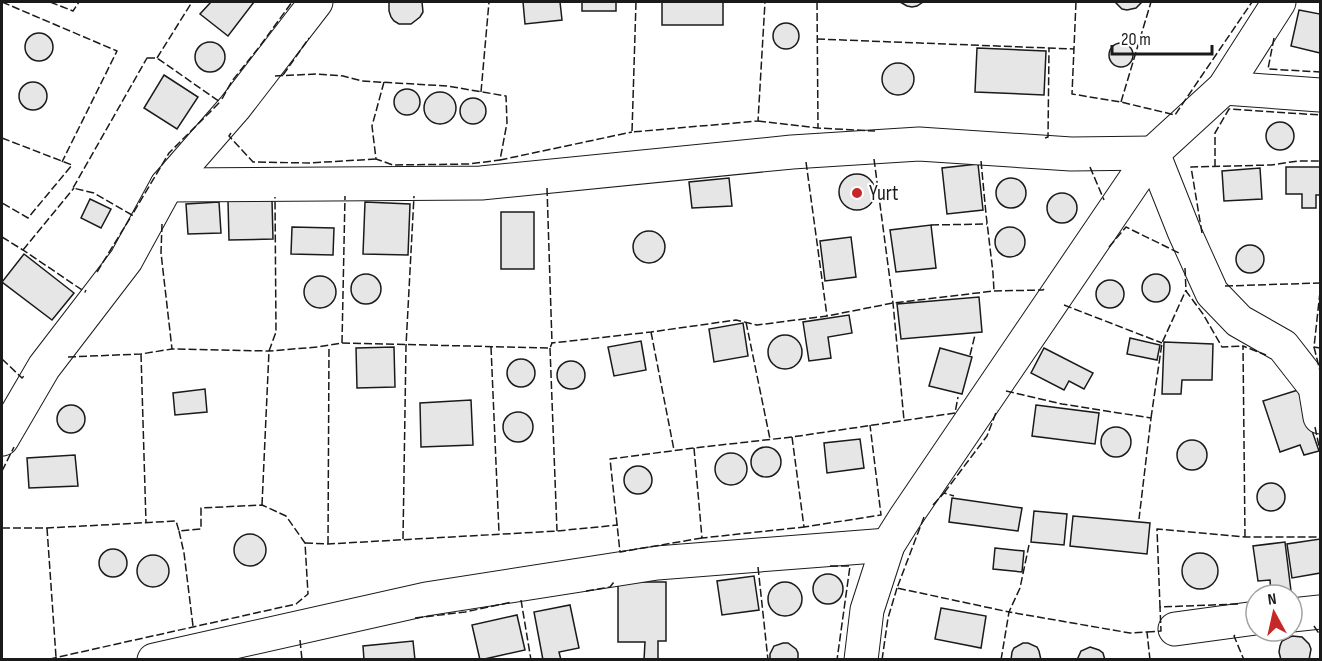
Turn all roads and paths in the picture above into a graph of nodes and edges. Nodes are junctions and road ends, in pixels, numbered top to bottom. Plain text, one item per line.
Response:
1 (316, 2) edge
2 (1279, 2) edge
3 (1224, 88) junction
4 (1320, 95) edge
5 (1153, 153) junction
6 (167, 185) junction
7 (1320, 417) edge
8 (2, 439) edge
9 (888, 545) junction
10 (1320, 612) edge
11 (1304, 614) edge
12 (1244, 620) edge
13 (1175, 629) dead end
14 (154, 660) edge
15 (861, 660) edge

1 - 6 street
2 - 3 street
3 - 4 street
3 - 5 street
5 - 6 street
5 - 7 street
5 - 9 street
6 - 8 street
9 - 14 street
9 - 15 street
10 - 11 street
12 - 13 street

